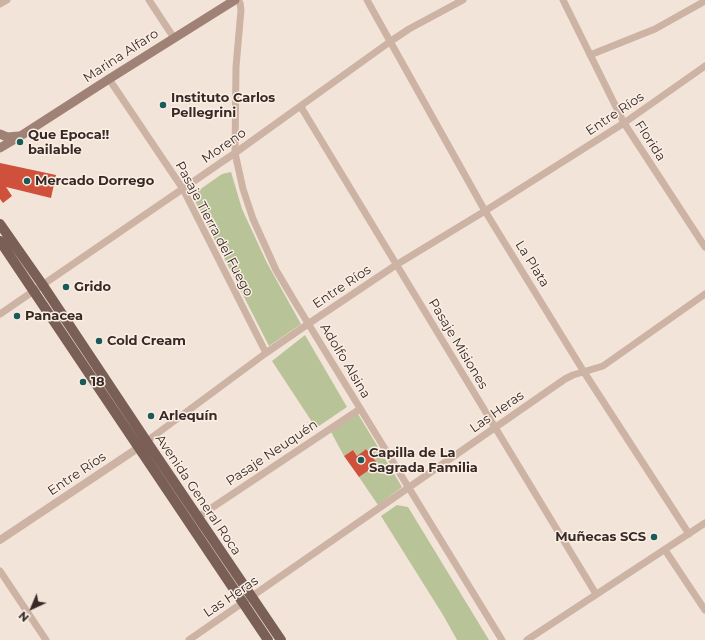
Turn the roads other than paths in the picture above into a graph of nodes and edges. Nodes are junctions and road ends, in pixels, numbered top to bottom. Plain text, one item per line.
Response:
1 (7, 0) edge
2 (149, 0) edge
3 (236, 0) edge
4 (367, 0) edge
5 (463, 0) edge
6 (563, 0) edge
7 (703, 3) edge
8 (0, 4) edge
9 (174, 38) junction
10 (391, 41) junction
11 (590, 55) junction
12 (705, 66) edge
13 (109, 79) junction
14 (301, 107) junction
15 (624, 123) junction
16 (0, 134) edge
17 (22, 135) junction
18 (0, 148) edge
19 (235, 154) junction
20 (183, 189) junction
21 (485, 211) junction
22 (0, 224) edge
23 (0, 242) edge
24 (705, 247) edge
25 (396, 265) junction
26 (42, 284) junction
27 (34, 291) junction
28 (705, 294) edge
29 (0, 314) edge
30 (308, 324) junction
31 (266, 353) junction
32 (584, 372) junction
33 (360, 409) junction
34 (495, 428) junction
35 (142, 445) junction
36 (410, 488) junction
37 (198, 518) junction
38 (705, 523) edge
39 (689, 534) junction
40 (0, 540) edge
41 (665, 550) junction
42 (0, 571) edge
43 (596, 594) junction
44 (252, 597) junction
45 (243, 603) junction
46 (705, 610) edge
47 (46, 640) edge
48 (189, 640) edge
49 (268, 640) edge
50 (281, 640) edge
51 (502, 640) edge
52 (526, 640) edge

1 - 8 street
2 - 9 street
3 - 9 main road, Marina Alfaro
3 - 19 street, Adolfo Alsina
4 - 10 street, La Plata
5 - 10 street, Moreno
6 - 11 street, Florida
7 - 11 street
9 - 13 main road, Marina Alfaro
10 - 14 street, Moreno
10 - 21 street, La Plata
11 - 15 street, Florida
12 - 15 street, Entre Ríos
13 - 17 main road, Marina Alfaro
13 - 20 street, Pasaje Tierra del Fuego
14 - 19 street, Moreno
14 - 25 street, Pasaje Misiones
15 - 21 street, Entre Ríos
15 - 24 street, Florida
16 - 17 main road
17 - 18 main road, Marina Alfaro
19 - 20 street, Moreno
19 - 30 street, Adolfo Alsina
20 - 26 street, Moreno
20 - 31 street, Pasaje Tierra del Fuego
21 - 25 street, Entre Ríos
21 - 32 street, La Plata
22 - 26 main road, Avenida General Roca
23 - 27 main road, Avenida General Roca
25 - 30 street, Entre Ríos
25 - 34 street, Pasaje Misiones
26 - 27 street, Moreno
26 - 35 main road, Avenida General Roca
27 - 29 street, Moreno
27 - 35 main road, Avenida General Roca
28 - 32 street, Las Heras
30 - 31 street, Entre Ríos
30 - 33 street, Adolfo Alsina
31 - 35 street, Entre Ríos
32 - 34 street, Las Heras
32 - 39 street, La Plata
33 - 36 street, Adolfo Alsina
33 - 37 street, Pasaje Neuquén
34 - 36 street, Las Heras
34 - 43 street, Pasaje Misiones
35 - 37 main road, Avenida General Roca
35 - 40 street, Entre Ríos
35 - 45 main road, Avenida General Roca
36 - 44 street, Las Heras
36 - 51 street, Adolfo Alsina
37 - 44 main road, Avenida General Roca
38 - 39 street
39 - 41 street
41 - 43 street
41 - 46 street
42 - 47 street
43 - 52 street
44 - 45 street, Las Heras
44 - 50 main road, Avenida General Roca
45 - 48 street, Las Heras
45 - 49 main road, Avenida General Roca

